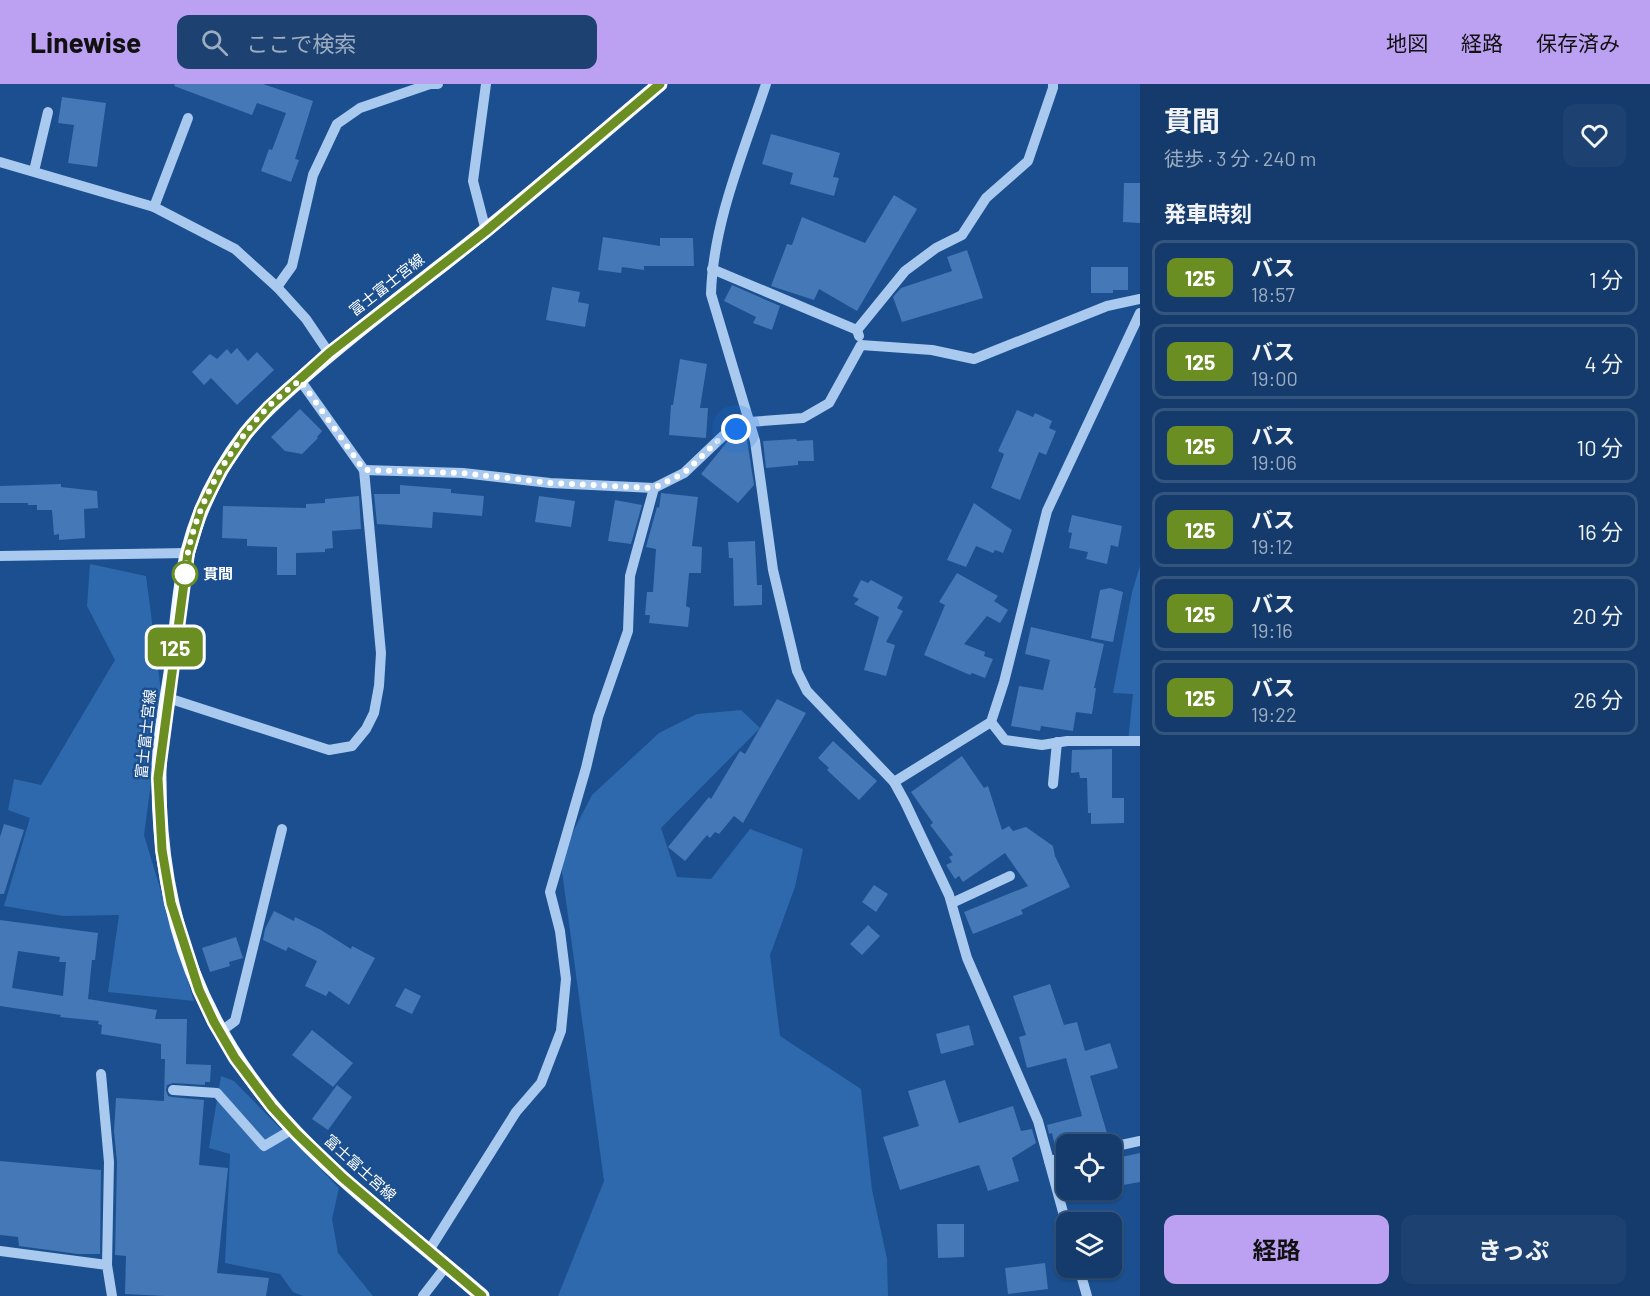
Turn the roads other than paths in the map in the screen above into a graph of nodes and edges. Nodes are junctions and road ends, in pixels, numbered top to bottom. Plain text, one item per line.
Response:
1 (438, 84) edge
2 (486, 84) edge
3 (660, 84) edge
4 (766, 84) edge
5 (1053, 84) edge
6 (48, 112) dead end
7 (188, 118) dead end
8 (0, 162) edge
9 (34, 171) junction
10 (154, 207) junction
11 (486, 231) junction
12 (712, 269) junction
13 (277, 287) junction
14 (1140, 298) edge
15 (1140, 313) edge
16 (857, 330) junction
17 (861, 345) junction
18 (329, 353) junction
19 (300, 380) junction
20 (749, 422) junction
21 (364, 470) junction
22 (654, 488) junction
23 (188, 553) junction
24 (0, 556) edge
25 (168, 698) junction
26 (991, 722) junction
27 (1140, 741) edge
28 (1057, 742) junction
29 (894, 782) junction
30 (1053, 784) dead end
31 (282, 829) dead end
32 (1010, 876) dead end
33 (952, 903) junction
34 (219, 1032) junction
35 (100, 1074) dead end
36 (173, 1090) dead end
37 (293, 1129) junction
38 (1140, 1141) edge
39 (1122, 1145) edge
40 (1056, 1159) edge
41 (1049, 1161) junction
42 (1063, 1212) edge
43 (0, 1251) edge
44 (428, 1251) junction
45 (107, 1265) junction
46 (447, 1265) junction
47 (1082, 1278) edge
48 (111, 1296) edge
49 (423, 1296) edge
50 (482, 1296) edge
51 (1087, 1296) edge

1 - 13 street
2 - 11 street
3 - 11 main road, 富士富士宮線
4 - 12 street
5 - 16 street
6 - 9 street
7 - 10 street
8 - 9 street
9 - 10 street
10 - 13 street
11 - 18 main road, 富士富士宮線
12 - 16 street
12 - 20 street
13 - 18 street
14 - 17 street
15 - 26 street
16 - 17 street
17 - 20 street
18 - 19 main road, 富士富士宮線
19 - 21 street
19 - 23 main road, 富士富士宮線
20 - 22 street
20 - 29 street
21 - 22 street
21 - 25 street
22 - 44 street
23 - 24 street
23 - 25 main road, 富士富士宮線
25 - 34 main road, 富士富士宮線
26 - 28 street
26 - 29 street
27 - 28 street
28 - 30 street
29 - 33 street
31 - 34 street
32 - 33 street
33 - 41 street
34 - 37 main road, 富士富士宮線
35 - 45 street
36 - 37 street
37 - 44 main road, 富士富士宮線
38 - 39 street
40 - 41 street
41 - 42 street
43 - 45 street
44 - 46 main road, 富士富士宮線
45 - 48 street
46 - 49 street
46 - 50 main road, 富士富士宮線
47 - 51 street

